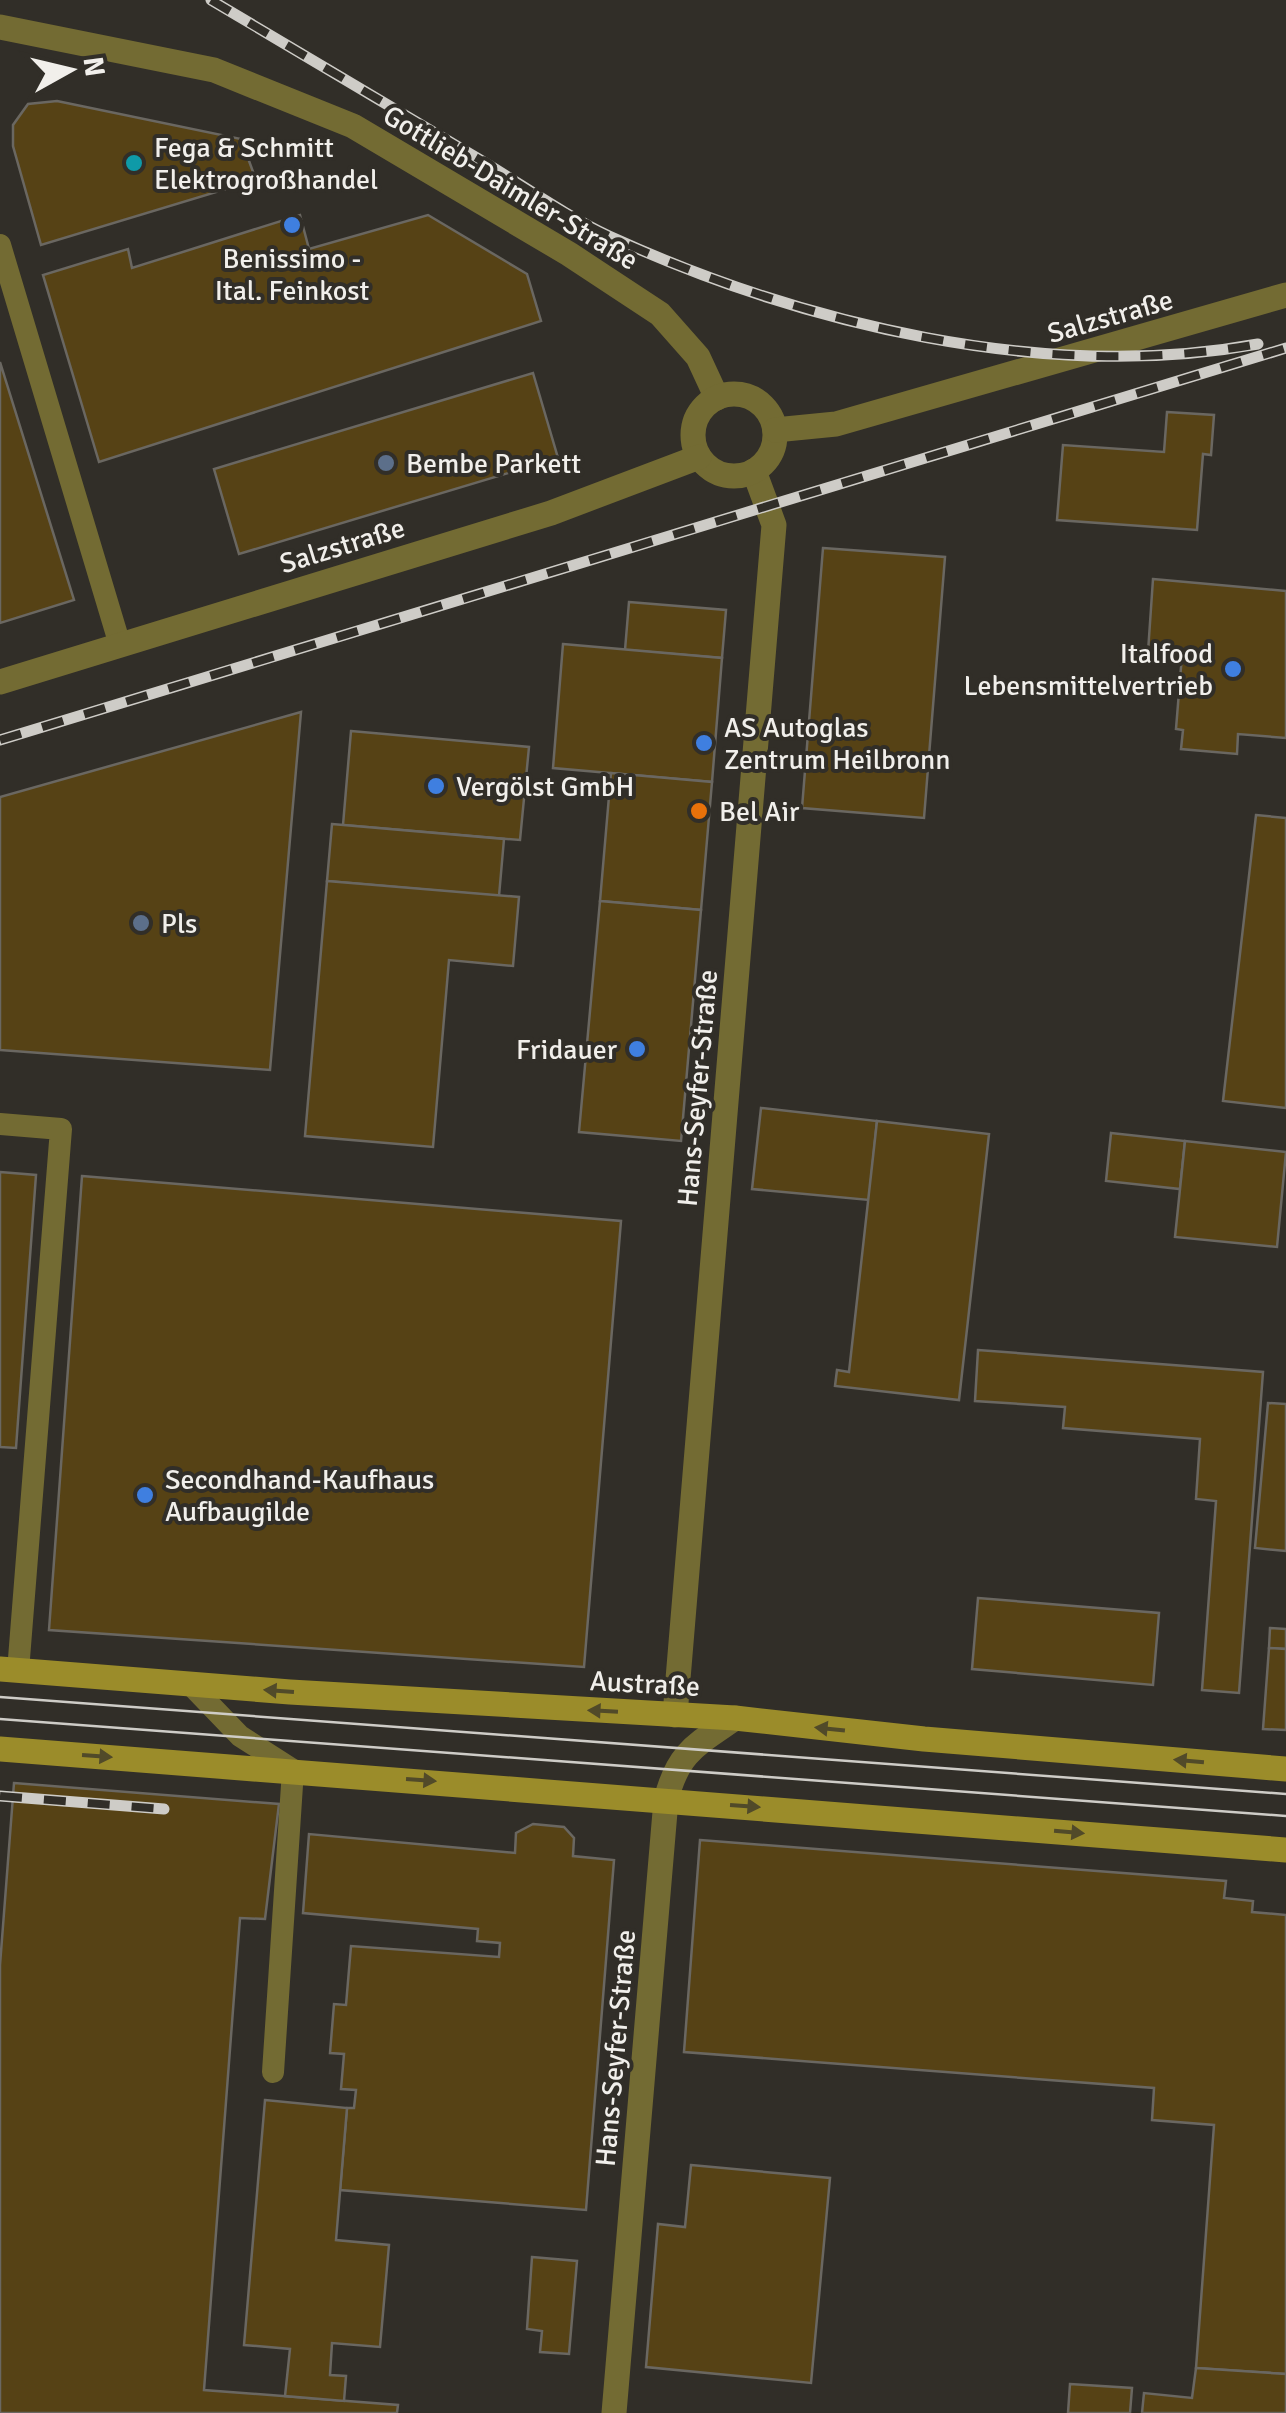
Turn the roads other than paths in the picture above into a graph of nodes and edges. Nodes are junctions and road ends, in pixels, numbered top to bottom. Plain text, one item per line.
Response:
1 (0, 27) edge
2 (0, 245) edge
3 (1286, 295) edge
4 (717, 398) junction
5 (775, 430) junction
6 (699, 456) junction
7 (754, 471) junction
8 (120, 645) junction
9 (0, 682) edge
10 (0, 1124) edge
11 (9, 1670) edge
12 (191, 1685) junction
13 (674, 1715) junction
14 (735, 1718) junction
15 (0, 1749) edge
16 (1286, 1769) edge
17 (293, 1770) junction
18 (666, 1800) junction
19 (1286, 1850) edge
20 (273, 2072) dead end
21 (614, 2413) edge

1 - 4 street, Gottlieb-Daimler-Straße
2 - 8 lane
3 - 5 street, Salzstraße
4 - 5 street
4 - 6 street
5 - 7 street
6 - 7 street
6 - 8 street, Salzstraße
7 - 13 street, Hans-Seyfer-Straße
8 - 9 street, Salzstraße
10 - 11 lane
11 - 12 main road, Austraße
13 -> 12 main road, Austraße
12 - 17 lane
13 - 14 main road, Austraße
16 -> 14 main road, Austraße
14 - 18 street, Hans-Seyfer-Straße
15 -> 17 main road
17 -> 18 main road
17 - 20 lane
18 -> 19 main road
18 - 21 street, Hans-Seyfer-Straße

